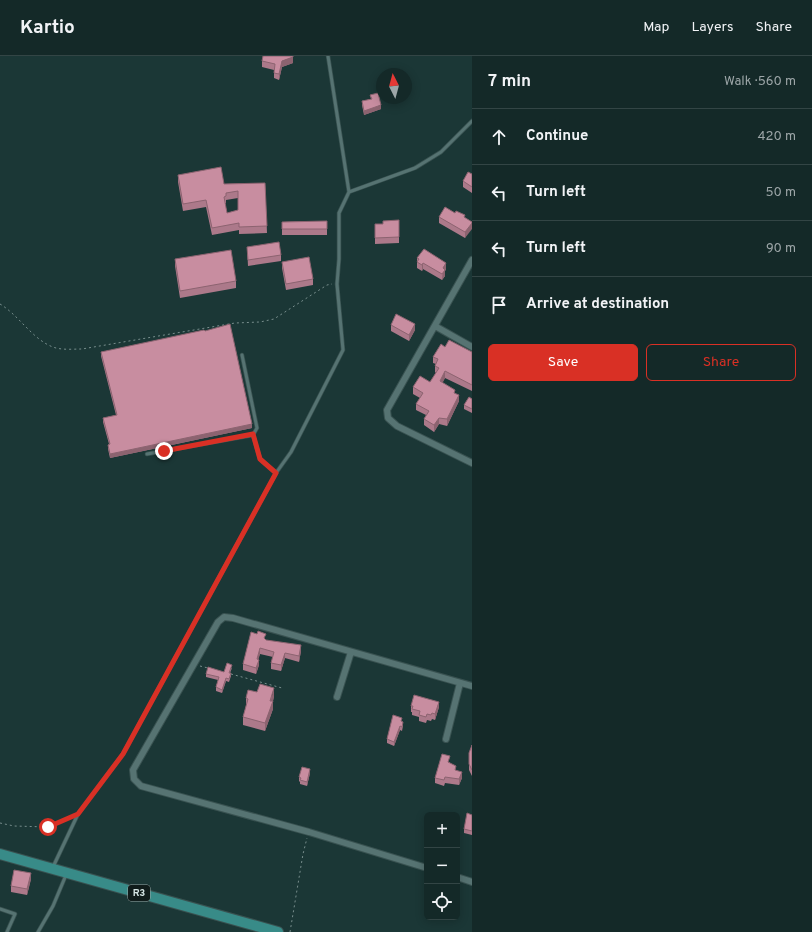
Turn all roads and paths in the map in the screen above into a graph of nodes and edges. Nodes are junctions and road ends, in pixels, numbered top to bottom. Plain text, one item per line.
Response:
1 (328, 56) edge
2 (472, 121) edge
3 (349, 192) junction
4 (472, 260) edge
5 (336, 284) junction
6 (0, 304) edge
7 (435, 326) junction
8 (472, 347) edge
9 (242, 355) dead end
10 (253, 434) junction
11 (147, 454) dead end
12 (472, 463) edge
13 (276, 473) junction
14 (351, 652) junction
15 (194, 664) junction
16 (208, 668) edge
17 (230, 674) edge
18 (460, 684) junction
19 (472, 686) edge
20 (282, 688) dead end
21 (337, 697) dead end
22 (446, 739) dead end
23 (78, 814) junction
24 (0, 823) edge
25 (309, 832) junction
26 (0, 854) edge
27 (424, 867) edge
28 (52, 869) junction
29 (67, 873) junction
30 (460, 878) edge
31 (472, 882) edge
32 (0, 909) edge
33 (7, 932) edge
34 (38, 932) edge
35 (278, 932) edge
36 (290, 932) edge

1 - 3 lane
2 - 3 lane
3 - 5 lane
4 - 7 street
5 - 6 path
5 - 13 lane
7 - 8 street
7 - 12 street
9 - 10 lane
10 - 11 lane
10 - 13 lane
13 - 23 lane
14 - 15 street
14 - 18 street
14 - 21 street
15 - 16 path
15 - 25 street
17 - 20 path
18 - 19 street
18 - 22 street
23 - 24 path
23 - 28 lane
25 - 27 street
25 - 36 path
26 - 28 highway, R3
28 - 29 highway, R3
29 - 34 lane
29 - 35 highway, R3
30 - 31 street
32 - 33 lane

